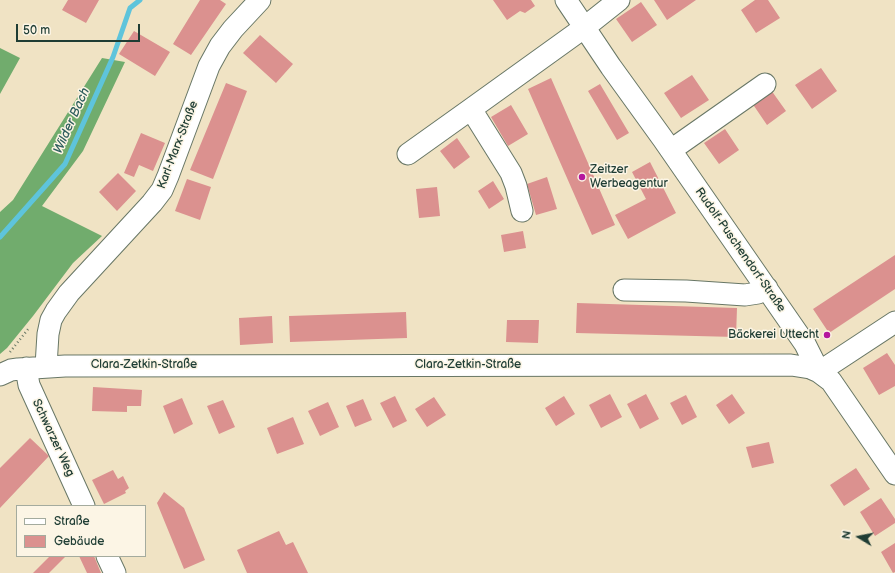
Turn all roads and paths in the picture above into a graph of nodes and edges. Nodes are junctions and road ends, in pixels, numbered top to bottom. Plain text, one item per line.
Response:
1 (566, 0) edge
2 (619, 0) edge
3 (254, 2) edge
4 (584, 27) junction
5 (765, 84) dead end
6 (471, 109) junction
7 (671, 150) junction
8 (408, 154) dead end
9 (522, 211) dead end
10 (767, 288) junction
11 (624, 290) dead end
12 (895, 322) edge
13 (36, 367) junction
14 (819, 372) junction
15 (0, 375) edge
16 (895, 474) edge
17 (84, 505) edge
18 (107, 557) edge
19 (115, 573) edge

1 - 4 street, Rudolf-Puschendorf-Straße
2 - 4 street
3 - 13 street, Karl-Marx-Straße
4 - 6 street
4 - 7 street, Rudolf-Puschendorf-Straße
5 - 7 street
6 - 8 street
6 - 9 street
7 - 10 street, Rudolf-Puschendorf-Straße
10 - 11 street
10 - 14 street, Rudolf-Puschendorf-Straße
12 - 14 street
13 - 14 street, Clara-Zetkin-Straße
13 - 15 street, Clara-Zetkin-Straße
13 - 17 street, Schwarzer Weg
14 - 16 street, Rudolf-Puschendorf-Straße
18 - 19 street

